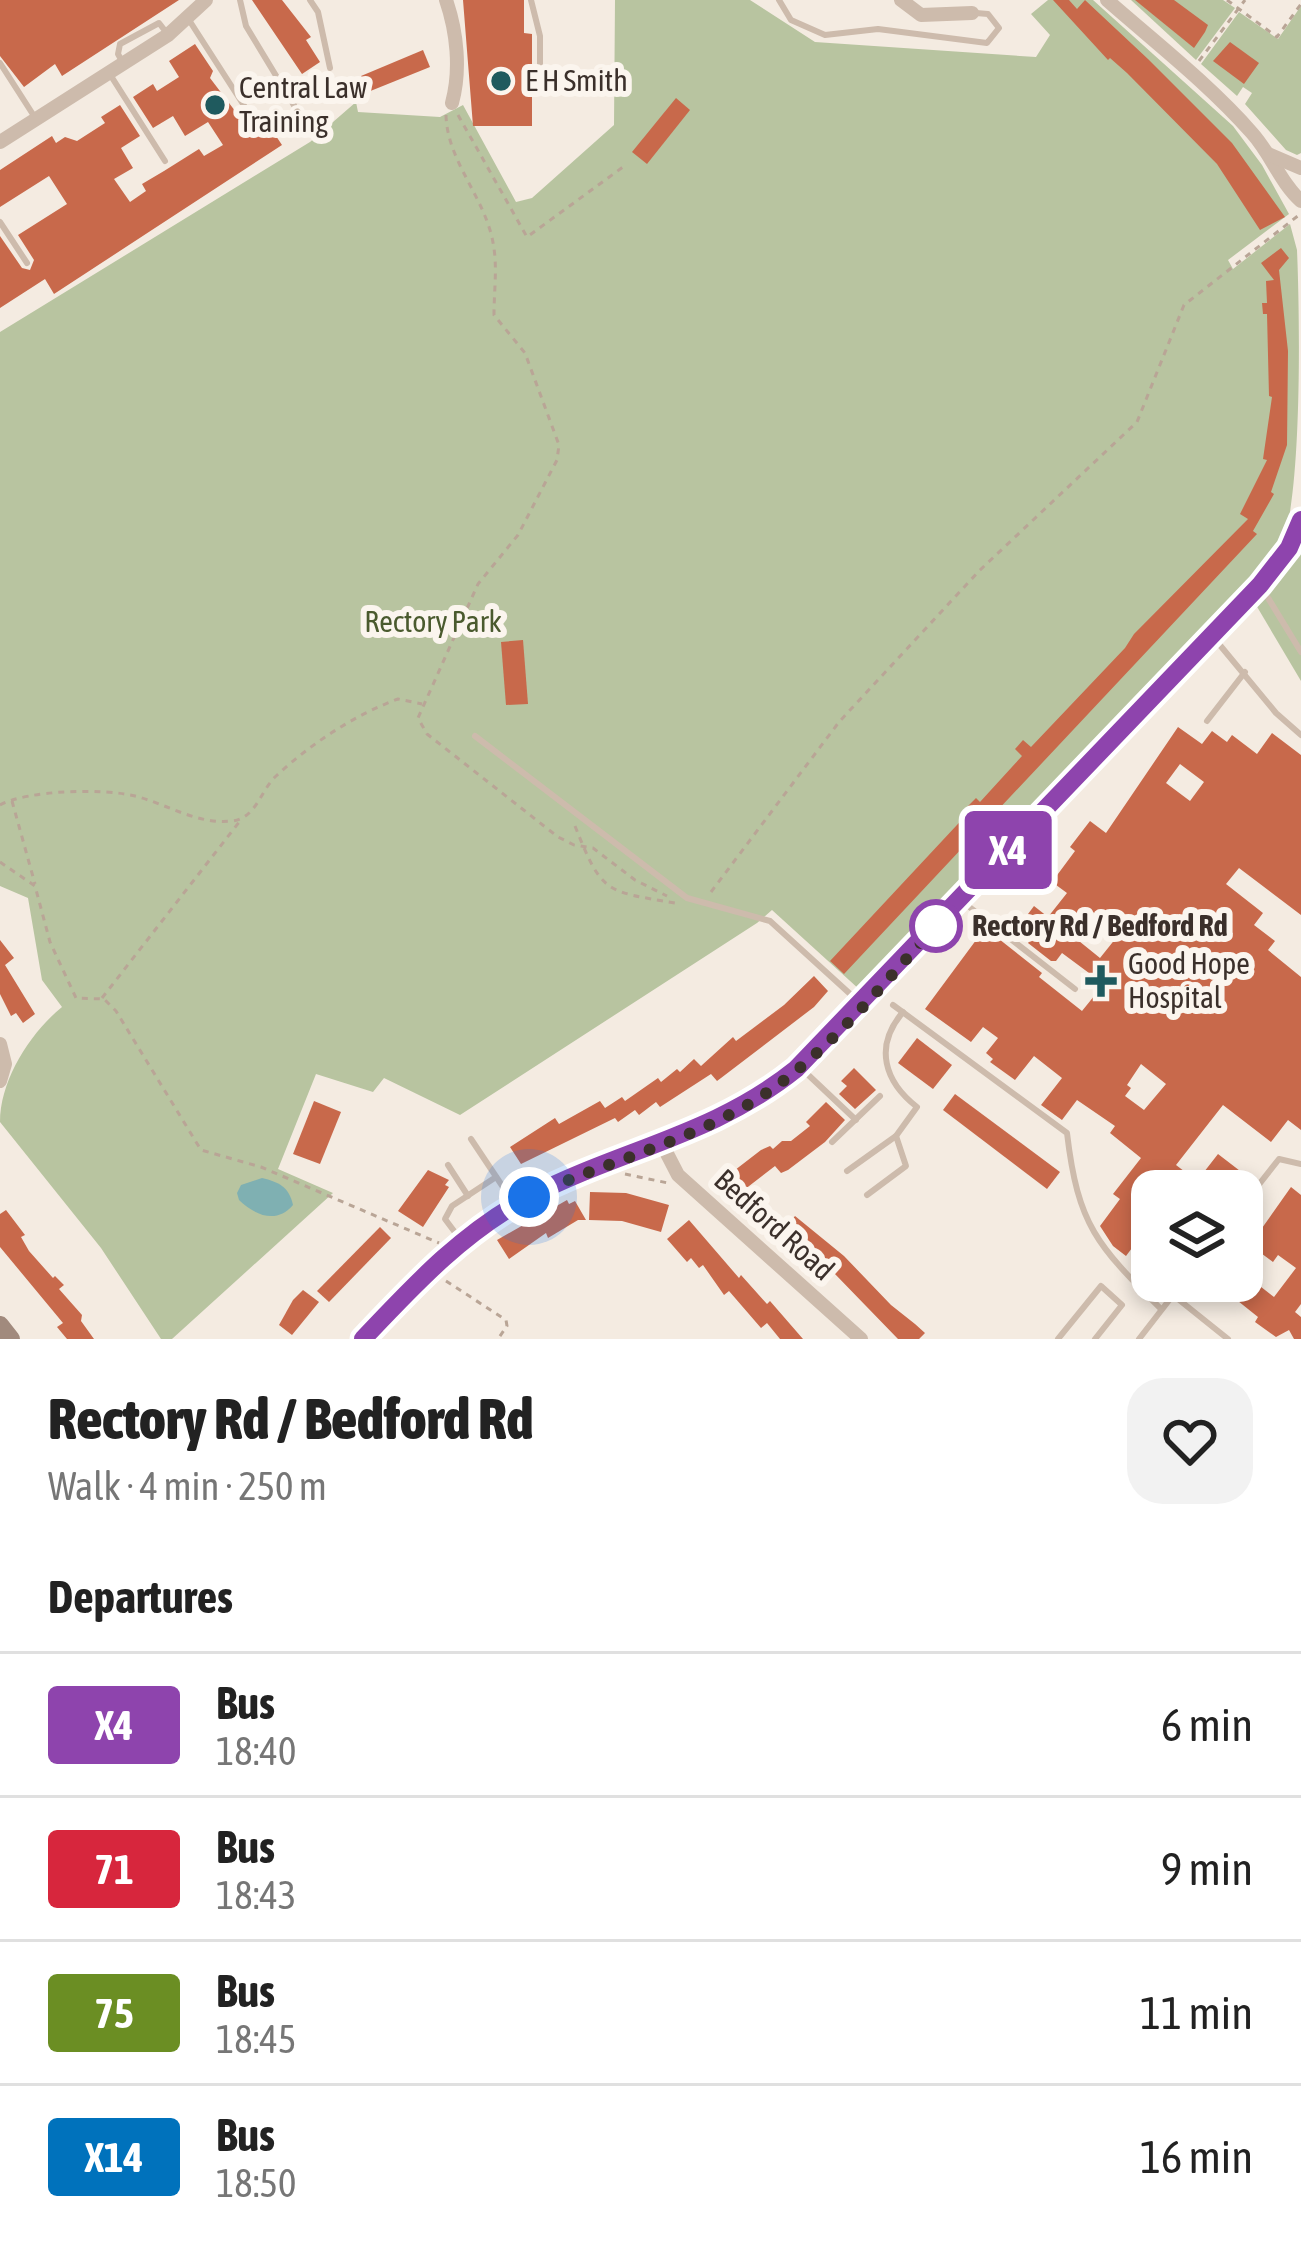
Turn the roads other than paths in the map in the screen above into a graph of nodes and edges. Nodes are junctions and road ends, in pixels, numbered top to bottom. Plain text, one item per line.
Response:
1 (206, 0) edge
2 (240, 0) edge
3 (310, 0) edge
4 (446, 0) edge
5 (531, 0) edge
6 (779, 0) edge
7 (901, 0) edge
8 (1107, 0) edge
9 (972, 14) joint
10 (189, 20) junction
11 (0, 63) edge
12 (330, 68) dead end
13 (109, 73) junction
14 (540, 88) dead end
15 (452, 103) road end
16 (301, 117) dead end
17 (252, 118) dead end
18 (35, 119) junction
19 (0, 142) edge
20 (1268, 154) junction
21 (165, 161) dead end
22 (1301, 168) edge
23 (1301, 201) edge
24 (0, 222) edge
25 (27, 263) dead end
26 (1301, 520) edge
27 (1260, 585) junction
28 (1212, 635) junction
29 (1301, 652) edge
30 (1245, 672) junction
31 (1208, 721) dead end
32 (1301, 735) edge
33 (475, 736) dead end
34 (960, 900) junction
35 (1075, 988) dead end
36 (862, 1005) junction
37 (893, 1005) dead end
38 (903, 1012) junction
39 (0, 1044) edge
40 (800, 1066) junction
41 (0, 1081) edge
42 (880, 1096) dead end
43 (856, 1120) junction
44 (896, 1136) junction
45 (471, 1139) dead end
46 (832, 1142) dead end
47 (662, 1144) junction
48 (1301, 1164) edge
49 (448, 1165) dead end
50 (847, 1172) dead end
51 (496, 1177) junction
52 (1263, 1180) edge
53 (867, 1195) dead end
54 (468, 1196) junction
55 (515, 1205) junction
56 (457, 1245) junction
57 (1168, 1302) edge
58 (1182, 1302) edge
59 (1162, 1309) junction
60 (0, 1325) edge
61 (11, 1339) edge
62 (363, 1339) edge
63 (860, 1339) edge
64 (1058, 1339) edge
65 (1095, 1339) edge
66 (1139, 1339) edge
67 (1228, 1339) edge

1 - 10 street
2 - 16 lane
3 - 12 lane
4 - 15 street
5 - 14 lane
6 - 9 lane
7 - 9 street
8 - 20 street
10 - 13 street
10 - 17 lane
11 - 18 lane
13 - 18 street
13 - 21 lane
18 - 19 street
20 - 22 street
20 - 23 street
24 - 25 lane
26 - 27 street
27 - 28 street
27 - 29 lane
28 - 30 lane
28 - 34 street
30 - 31 lane
30 - 32 lane
33 - 36 lane
34 - 35 lane
34 - 36 street
36 - 40 street
37 - 38 lane
38 - 44 lane
38 - 59 lane
39 - 41 street
40 - 43 lane
40 - 47 street
42 - 43 lane
43 - 46 lane
44 - 50 lane
44 - 53 lane
45 - 51 lane
47 - 55 street
47 - 63 street, Bedford Road
48 - 52 lane
49 - 54 lane
51 - 54 lane
51 - 55 lane
54 - 56 lane
55 - 56 street
56 - 62 street
57 - 59 lane
58 - 67 lane
59 - 66 lane
60 - 61 street
64 - 65 lane

